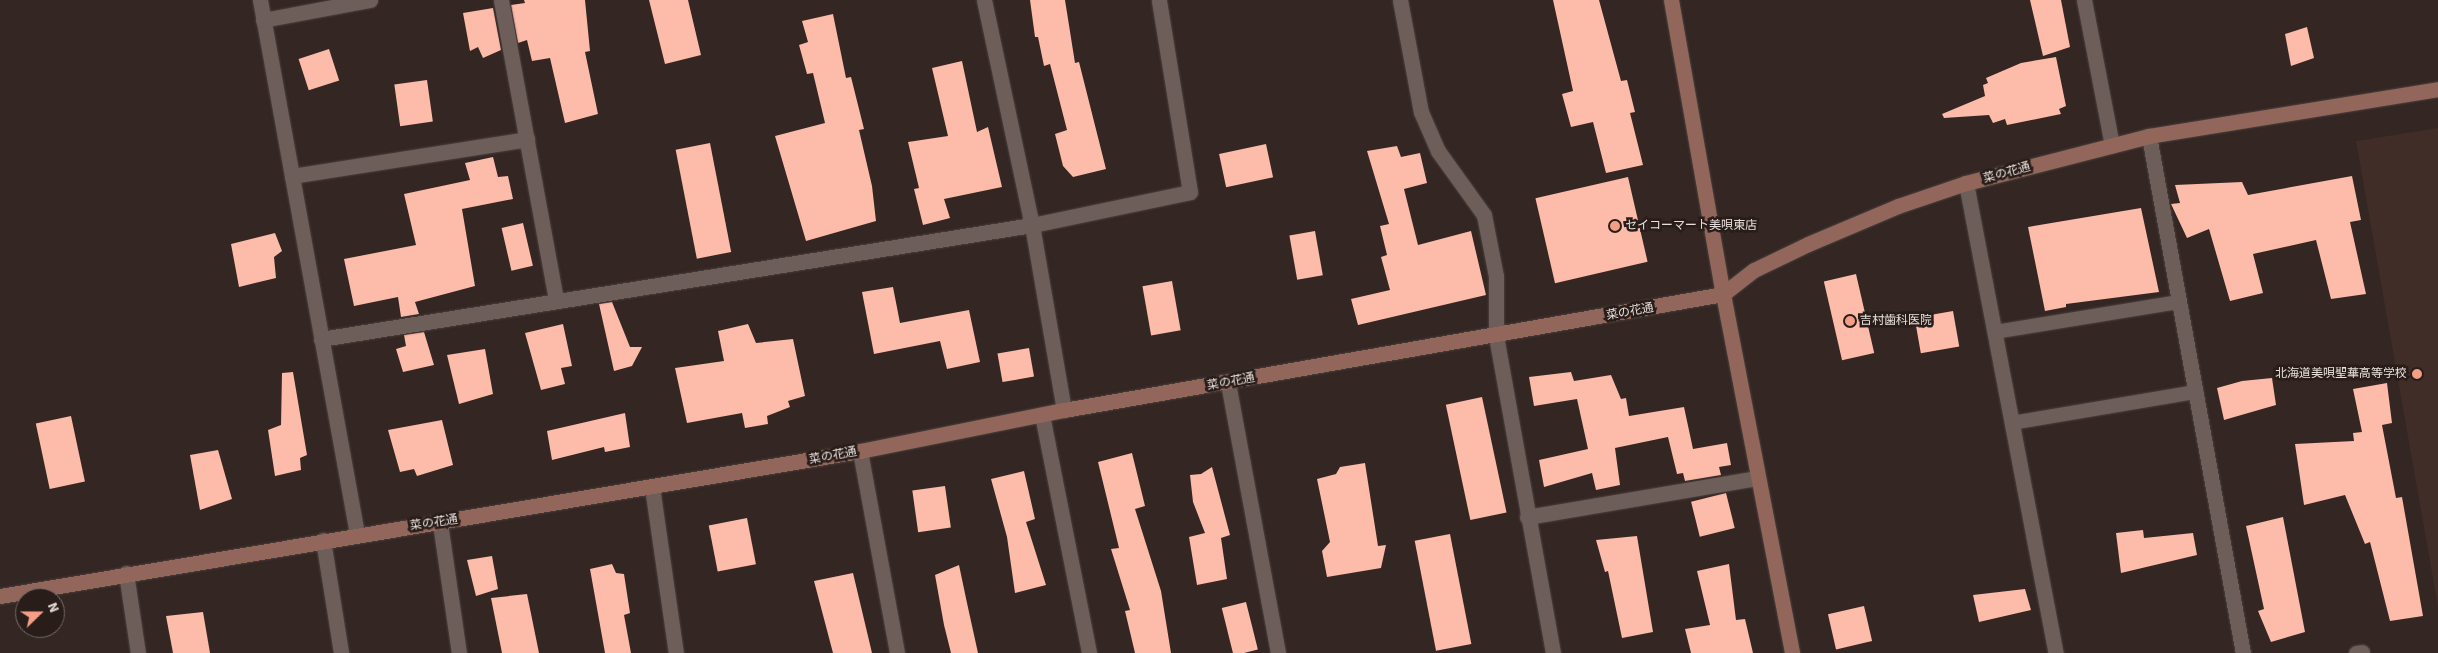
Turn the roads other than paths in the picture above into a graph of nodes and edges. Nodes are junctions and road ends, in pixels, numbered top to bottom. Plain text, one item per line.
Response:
1 (260, 0) edge
2 (370, 0) edge
3 (501, 0) edge
4 (984, 0) edge
5 (1159, 0) edge
6 (1400, 0) edge
7 (1671, 0) edge
8 (2084, 0) edge
9 (263, 20) junction
10 (2438, 89) edge
11 (2149, 136) junction
12 (527, 139) junction
13 (2112, 145) junction
14 (292, 176) junction
15 (1966, 183) junction
16 (1032, 225) junction
17 (1723, 294) junction
18 (556, 302) junction
19 (2179, 302) junction
20 (1995, 332) junction
21 (1496, 336) junction
22 (321, 339) junction
23 (1228, 383) junction
24 (2196, 392) junction
25 (1064, 410) junction
26 (1042, 415) junction
27 (2012, 423) junction
28 (860, 452) junction
29 (1758, 478) junction
30 (652, 487) junction
31 (1526, 517) junction
32 (440, 523) junction
33 (357, 534) junction
34 (323, 540) junction
35 (126, 573) junction
36 (0, 596) edge
37 (138, 653) edge
38 (341, 653) edge
39 (459, 653) edge
40 (676, 653) edge
41 (897, 653) edge
42 (1090, 653) edge
43 (1278, 653) edge
44 (1553, 653) edge
45 (1792, 653) edge
46 (2056, 653) edge
47 (2243, 653) edge

1 - 9 street
2 - 9 street
3 - 12 street
4 - 16 street
5 - 16 street
6 - 21 street
7 - 17 street
8 - 13 street
9 - 14 street
10 - 11 street, 菜の花通
11 - 13 street, 菜の花通
11 - 19 street
12 - 14 street
12 - 18 street
13 - 15 street, 菜の花通
14 - 22 street
15 - 17 street, 菜の花通
15 - 20 street
16 - 18 street
16 - 25 street
17 - 21 street, 菜の花通
17 - 29 street
18 - 22 street
19 - 20 lane
19 - 24 street
20 - 27 street
21 - 23 street, 菜の花通
21 - 31 street
22 - 33 street
23 - 25 street, 菜の花通
23 - 43 street
24 - 27 lane
24 - 47 street
25 - 26 street, 菜の花通
26 - 28 street, 菜の花通
26 - 42 street
27 - 46 street
28 - 30 street, 菜の花通
28 - 41 street
29 - 31 street
29 - 45 street
30 - 32 street, 菜の花通
30 - 40 street
31 - 44 street
32 - 33 street, 菜の花通
32 - 39 street
33 - 34 street, 菜の花通
34 - 35 street, 菜の花通
34 - 38 street
35 - 36 street, 菜の花通
35 - 37 street

